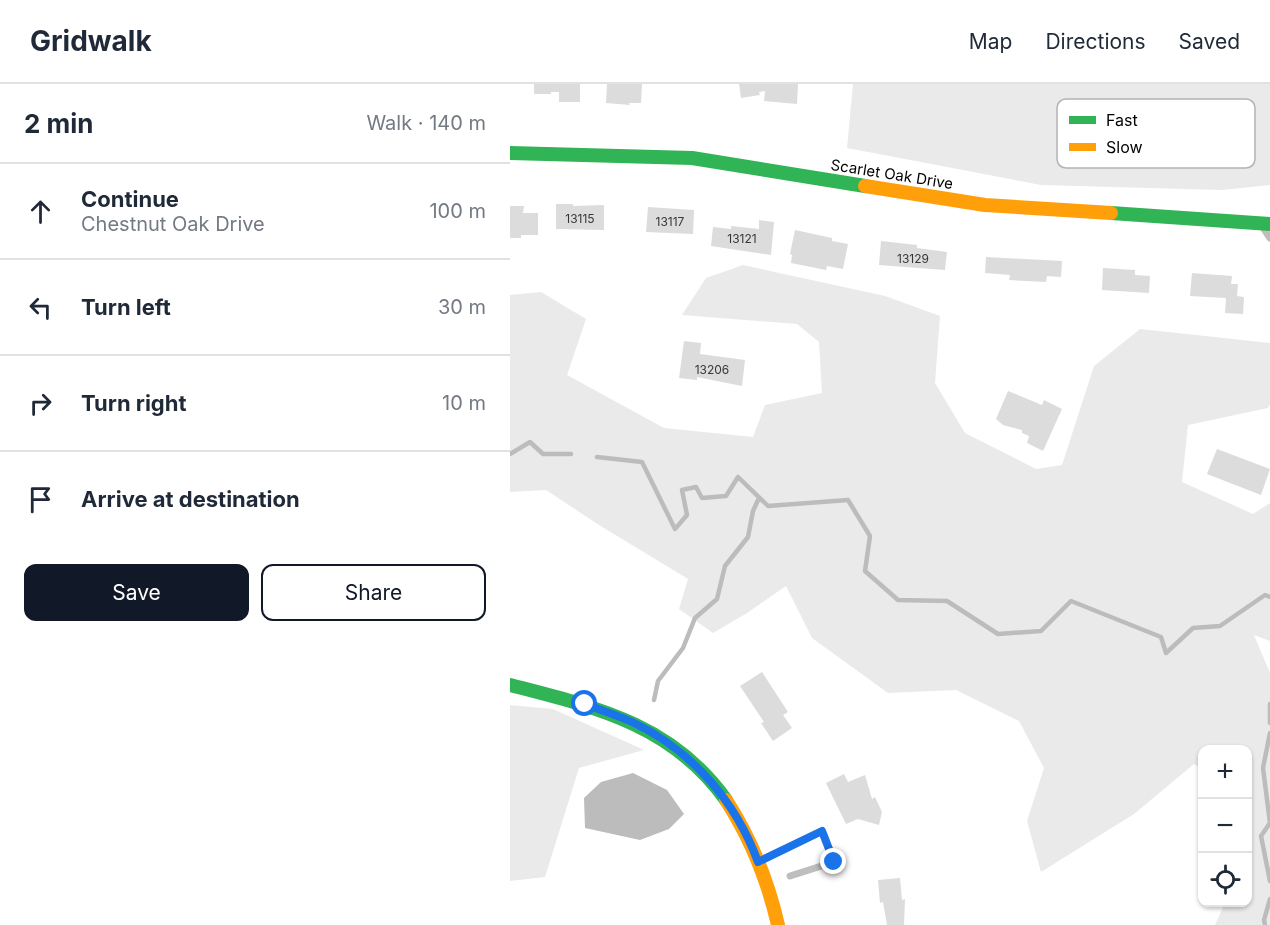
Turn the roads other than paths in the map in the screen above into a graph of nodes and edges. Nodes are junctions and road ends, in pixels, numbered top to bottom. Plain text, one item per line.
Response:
1 (510, 153) edge
2 (1265, 224) edge
3 (1270, 238) edge
4 (510, 685) edge
5 (758, 862) junction
6 (790, 876) dead end
7 (778, 925) edge

1 - 2 street, Scarlet Oak Drive
2 - 3 lane
4 - 5 street
5 - 6 lane
5 - 7 street

